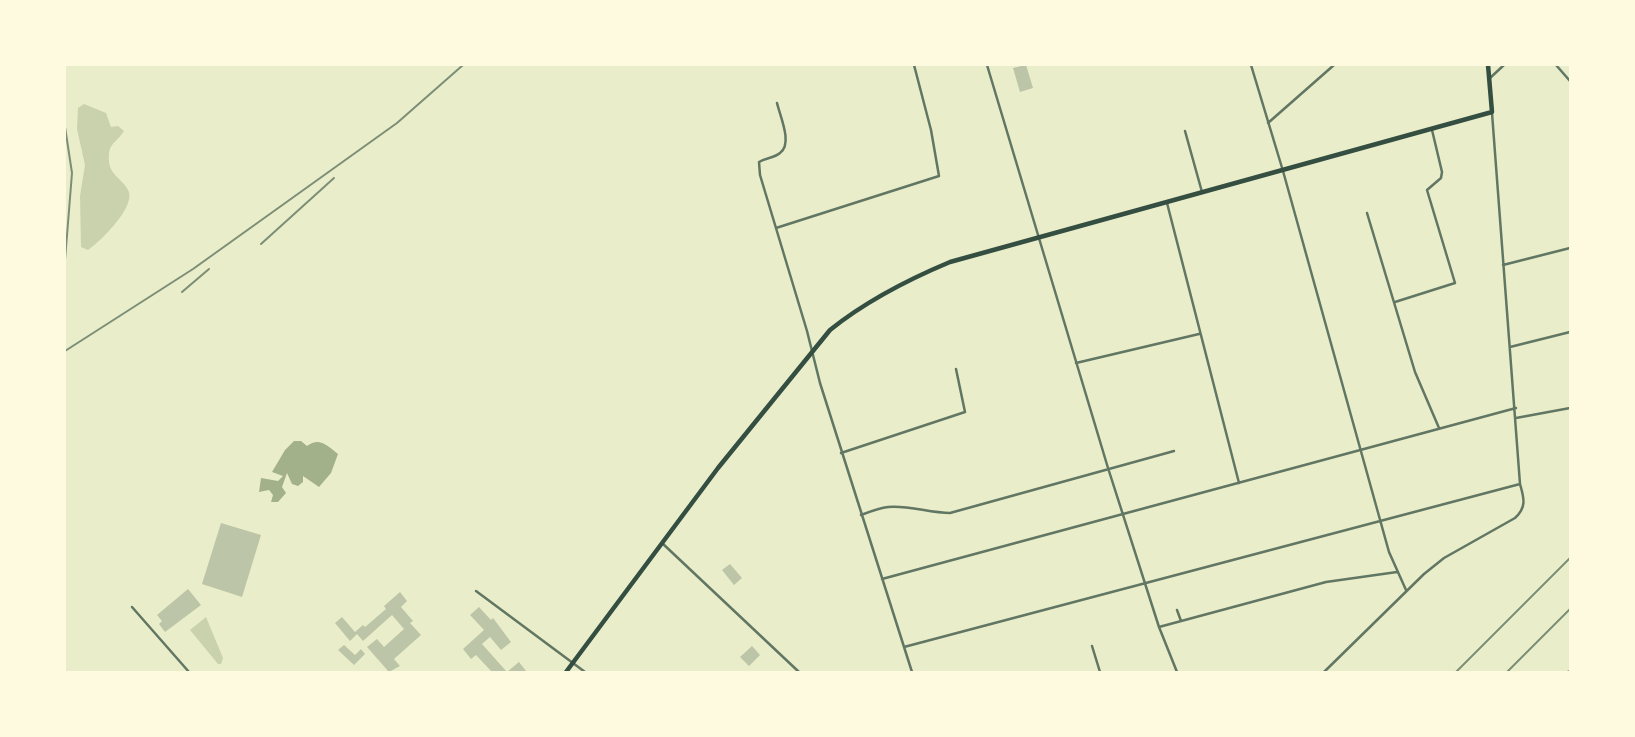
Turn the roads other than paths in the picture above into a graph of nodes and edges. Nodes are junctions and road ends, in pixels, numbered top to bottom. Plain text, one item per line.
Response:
1 (915, 65) edge
2 (987, 65) edge
3 (1251, 65) edge
4 (1334, 65) edge
5 (1488, 65) edge
6 (1504, 65) edge
7 (1556, 65) edge
8 (1490, 78) junction
9 (1570, 81) edge
10 (778, 103) dead end
11 (1492, 112) junction
12 (1268, 123) junction
13 (1431, 129) junction
14 (1185, 131) dead end
15 (1283, 171) junction
16 (1202, 194) junction
17 (1167, 203) junction
18 (1367, 213) dead end
19 (776, 228) junction
20 (1038, 236) junction
21 (1570, 248) edge
22 (1503, 265) junction
23 (1395, 302) junction
24 (1570, 332) edge
25 (1200, 334) junction
26 (1510, 347) junction
27 (812, 351) junction
28 (1076, 363) junction
29 (956, 369) dead end
30 (1516, 408) junction
31 (1570, 408) edge
32 (1516, 418) junction
33 (1439, 429) junction
34 (1362, 450) junction
35 (1174, 451) dead end
36 (841, 453) junction
37 (1108, 468) junction
38 (1239, 483) junction
39 (1520, 484) junction
40 (1123, 514) junction
41 (861, 515) junction
42 (1382, 520) junction
43 (662, 543) junction
44 (1398, 572) junction
45 (881, 579) junction
46 (1144, 582) junction
47 (1406, 590) junction
48 (476, 591) dead end
49 (132, 607) dead end
50 (1177, 610) dead end
51 (1181, 621) junction
52 (1159, 627) junction
53 (904, 646) junction
54 (574, 662) junction
55 (189, 672) edge
56 (566, 672) edge
57 (585, 672) edge
58 (799, 672) edge
59 (912, 672) edge
60 (1100, 672) edge
61 (1177, 672) edge
62 (1324, 672) edge

1 - 19 street
2 - 20 street
3 - 12 street
4 - 12 street
5 - 8 main road
6 - 8 street
7 - 9 street
8 - 11 main road
10 - 19 street
11 - 13 main road
11 - 22 street
12 - 15 street
13 - 15 main road
13 - 23 street
14 - 16 street
15 - 16 main road
15 - 34 street
16 - 17 main road
17 - 20 main road
17 - 25 street
18 - 23 street
19 - 27 street
20 - 27 main road
20 - 28 street
21 - 22 street
22 - 26 street
23 - 33 street
24 - 26 street
25 - 28 street
25 - 38 street
26 - 30 street
27 - 36 street
27 - 43 main road
28 - 37 street
29 - 36 street
30 - 32 street
30 - 33 street
31 - 32 street
32 - 39 street
33 - 34 street
34 - 38 street
34 - 42 street
35 - 37 street
36 - 41 street
37 - 40 street
37 - 41 street
38 - 40 street
39 - 42 street
39 - 47 street
40 - 45 street
40 - 46 street
41 - 45 street
42 - 44 street
42 - 46 street
43 - 54 main road
43 - 58 street
44 - 47 street
44 - 51 street
45 - 53 street
46 - 52 street
46 - 53 street
47 - 62 street
48 - 54 street
49 - 55 street
50 - 51 street
51 - 52 street
52 - 61 street
53 - 59 street
54 - 56 main road
54 - 57 street
60 - 60 street

